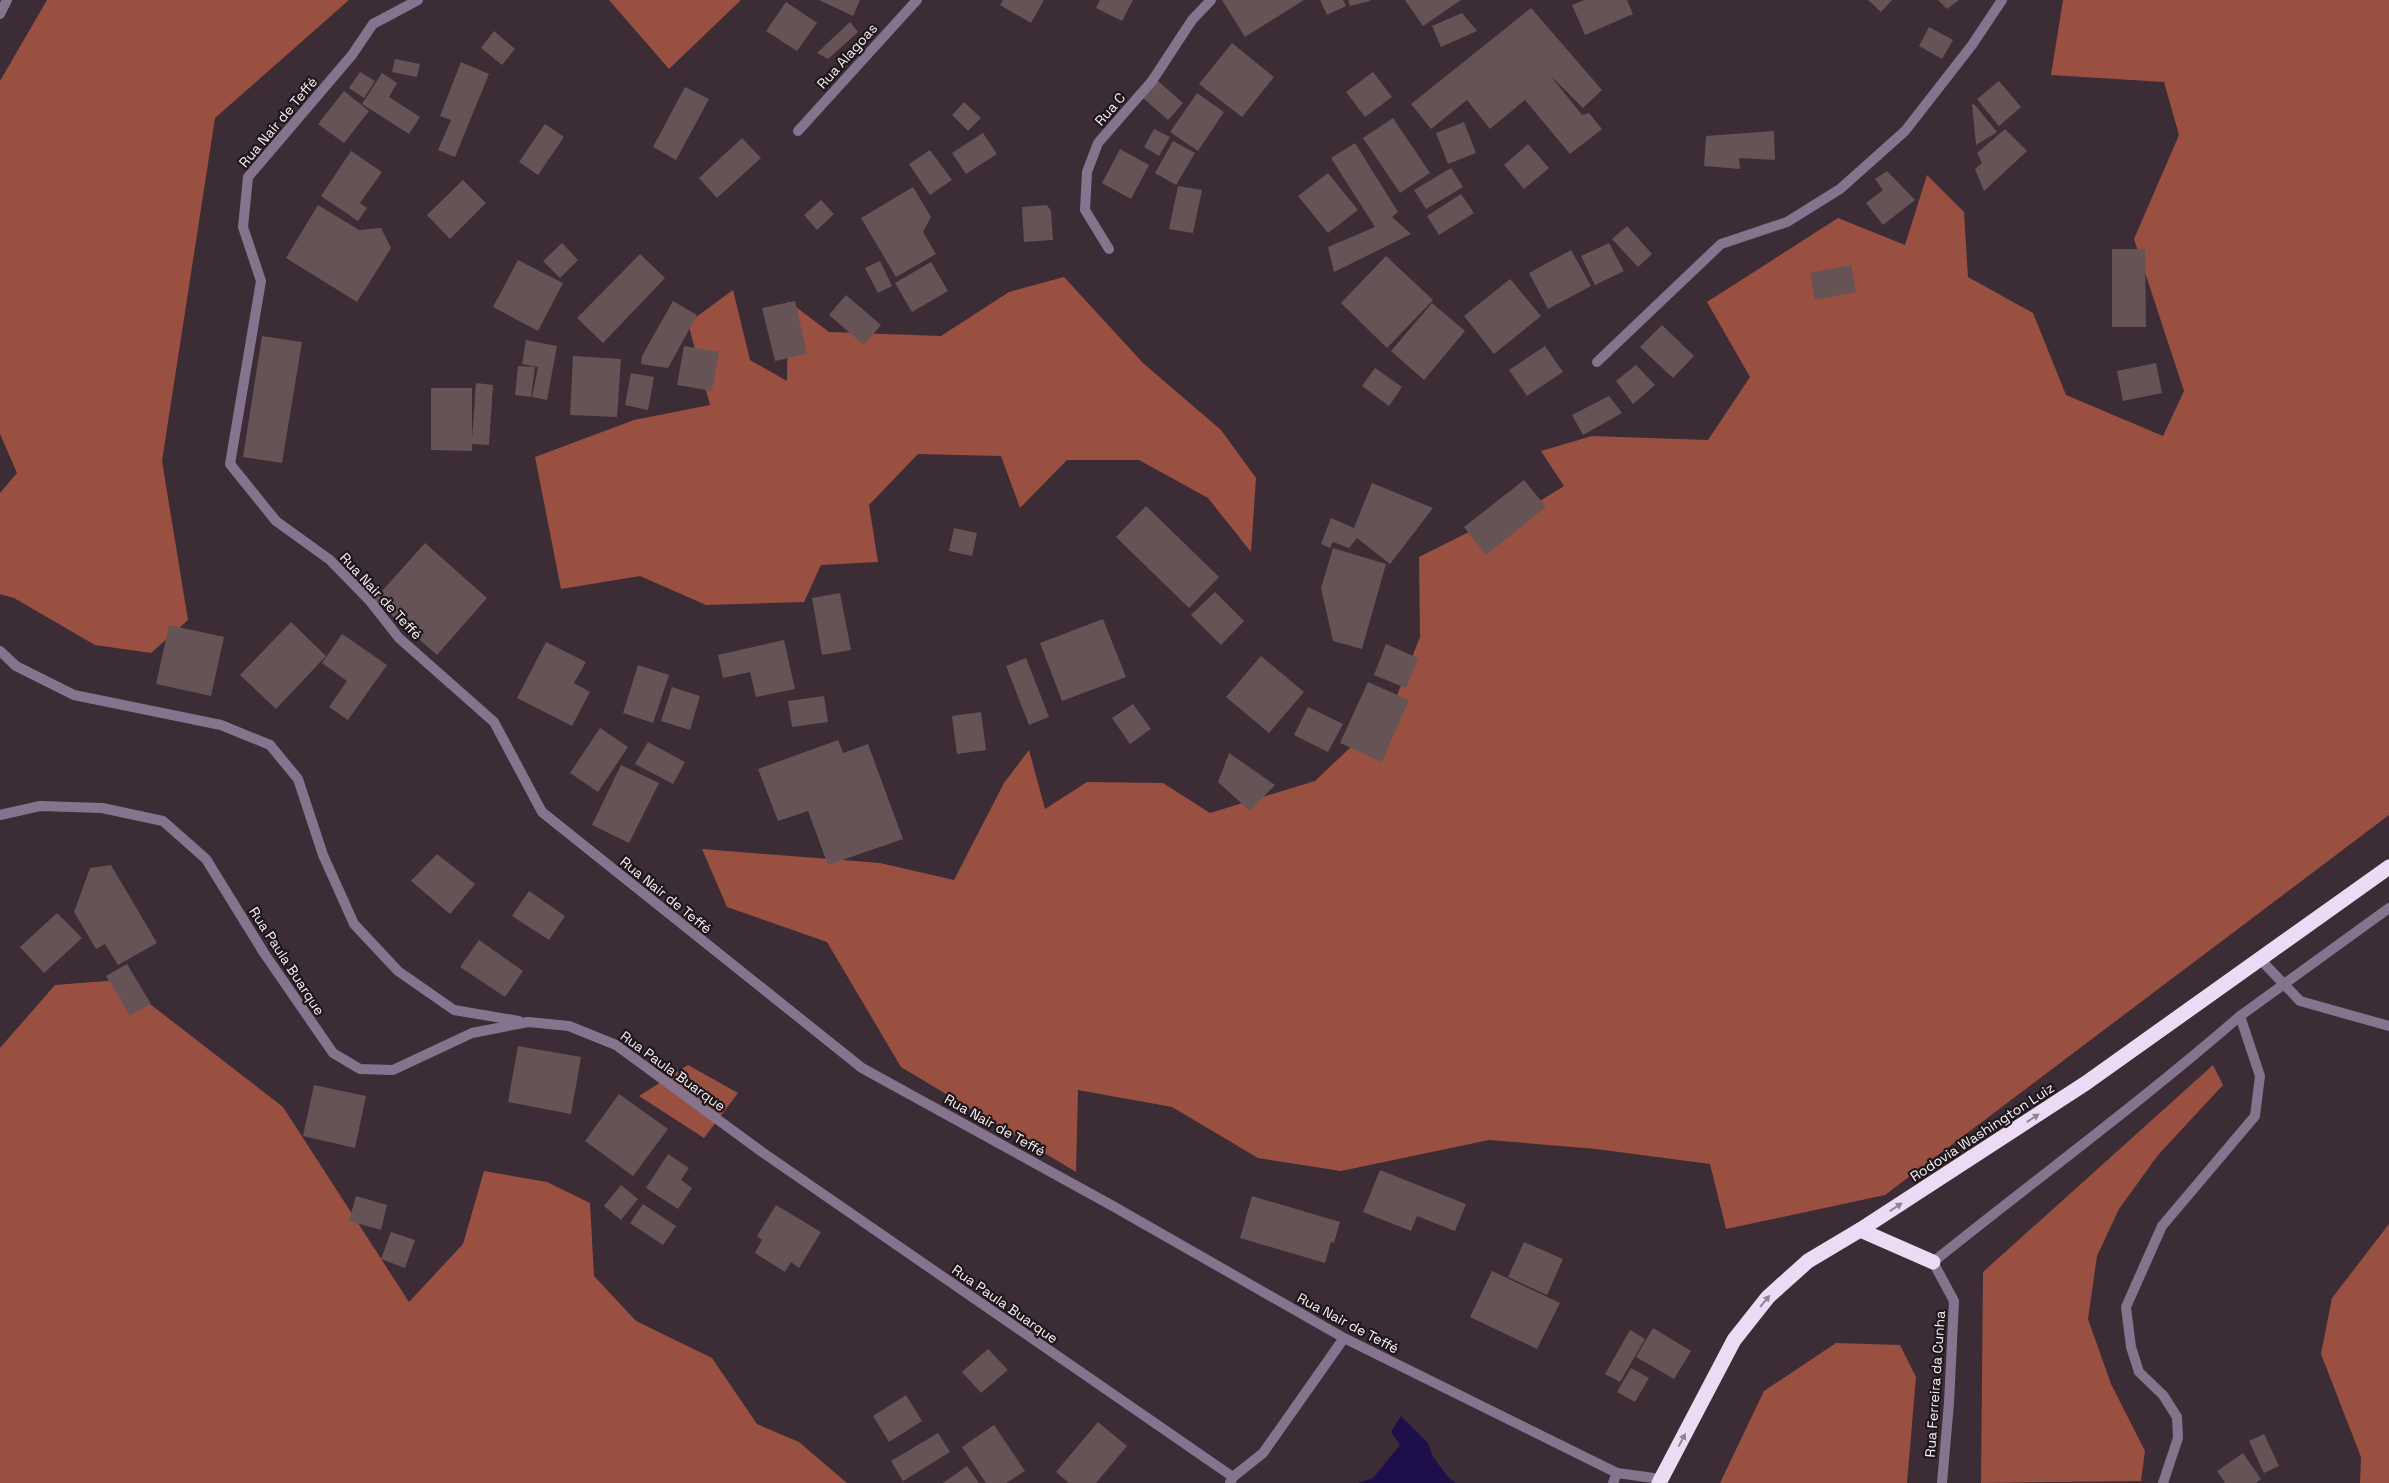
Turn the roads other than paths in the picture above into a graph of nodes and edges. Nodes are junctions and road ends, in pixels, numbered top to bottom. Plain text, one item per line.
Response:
1 (7, 0) edge
2 (418, 0) edge
3 (917, 0) edge
4 (1210, 0) edge
5 (2002, 0) edge
6 (0, 14) edge
7 (798, 131) dead end
8 (1109, 250) dead end
9 (1598, 362) dead end
10 (0, 651) edge
11 (0, 816) edge
12 (2389, 867) edge
13 (2389, 908) edge
14 (2262, 960) junction
15 (2283, 984) junction
16 (2240, 1016) junction
17 (528, 1022) junction
18 (2389, 1026) edge
19 (1860, 1230) junction
20 (1933, 1262) junction
21 (1344, 1338) junction
22 (1615, 1478) edge
23 (1231, 1480) edge
24 (1660, 1481) edge
25 (1942, 1483) edge
26 (2163, 1483) edge

1 - 6 street
2 - 21 street, Rua Nair de Teffé
3 - 7 street, Rua Alagoas
4 - 8 street, Rua C
5 - 9 street
10 - 17 street
11 - 17 street, Rua Paula Buarque
12 - 14 highway, Rodovia Washington Luiz
13 - 15 street
14 - 15 street
19 -> 14 highway, Rodovia Washington Luiz
15 - 16 street
15 - 18 street
16 - 20 street
16 - 26 street
17 - 23 street, Rua Paula Buarque
19 - 20 highway
24 -> 19 highway, Rodovia Washington Luiz
20 - 25 street, Rua Ferreira da Cunha
21 - 22 street, Rua Nair de Teffé
21 - 23 street
22 - 24 street, Rua Nair de Teffé

